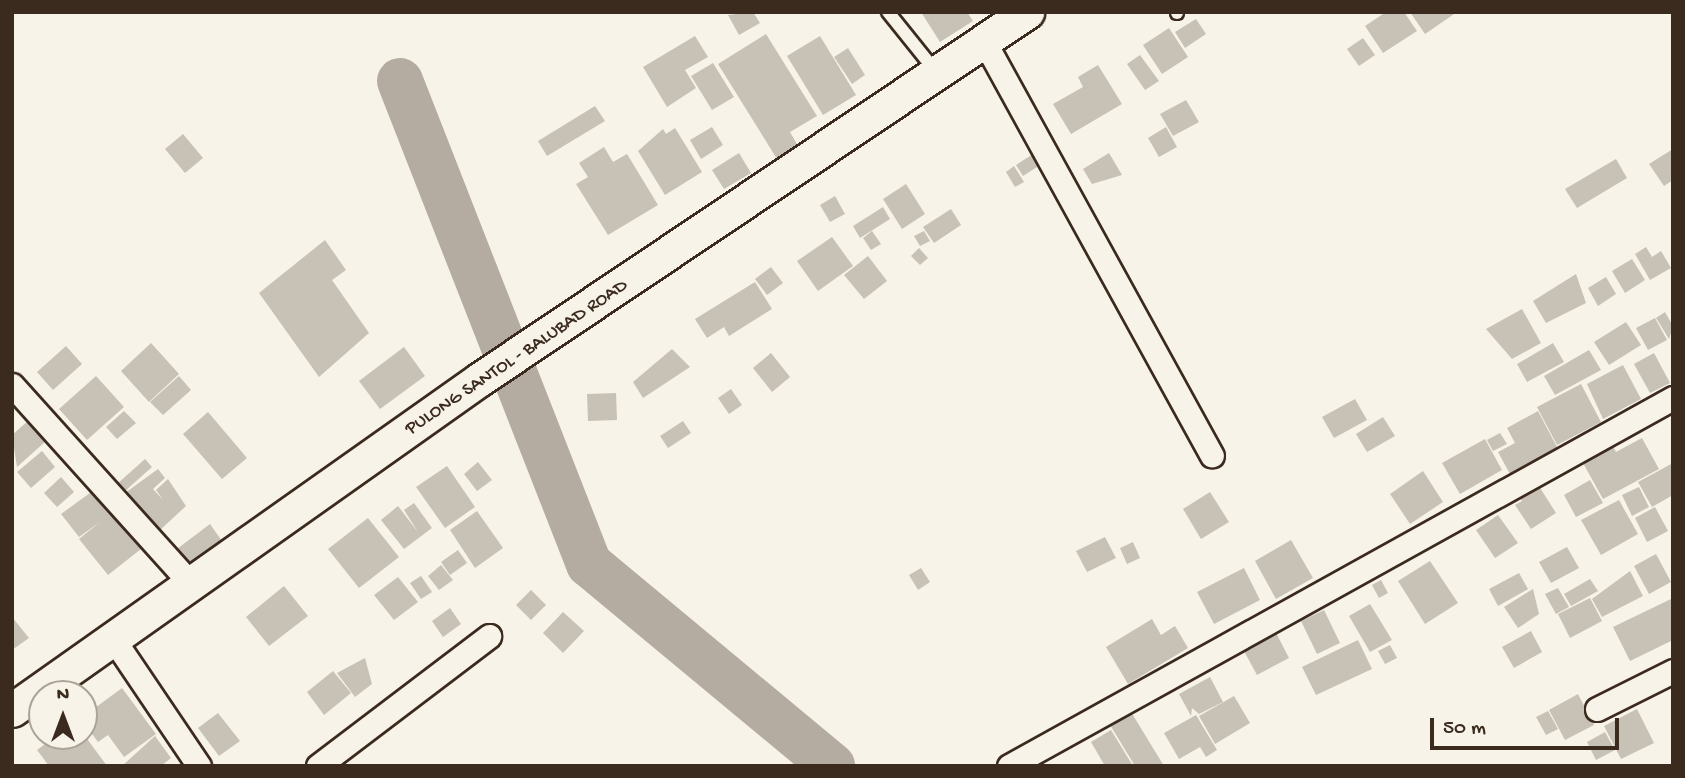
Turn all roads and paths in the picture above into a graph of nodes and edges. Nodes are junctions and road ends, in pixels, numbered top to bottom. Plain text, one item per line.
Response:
1 (888, 12) edge
2 (1027, 12) edge
3 (984, 41) junction
4 (937, 73) junction
5 (12, 385) edge
6 (1673, 398) edge
7 (1212, 455) dead end
8 (193, 586) junction
9 (489, 636) dead end
10 (114, 640) junction
11 (1673, 671) edge
12 (1597, 709) dead end
13 (12, 710) edge
14 (199, 766) edge
15 (318, 766) edge
16 (1009, 766) edge

1 - 4 lane
2 - 3 street, PULONG SANTOL - BALUBAD ROAD
3 - 4 street, PULONG SANTOL - BALUBAD ROAD
3 - 7 street
4 - 8 street, PULONG SANTOL - BALUBAD ROAD
5 - 8 street
6 - 16 street
8 - 10 street, PULONG SANTOL - BALUBAD ROAD
9 - 15 street
10 - 13 street, PULONG SANTOL - BALUBAD ROAD
10 - 14 street
11 - 12 street

